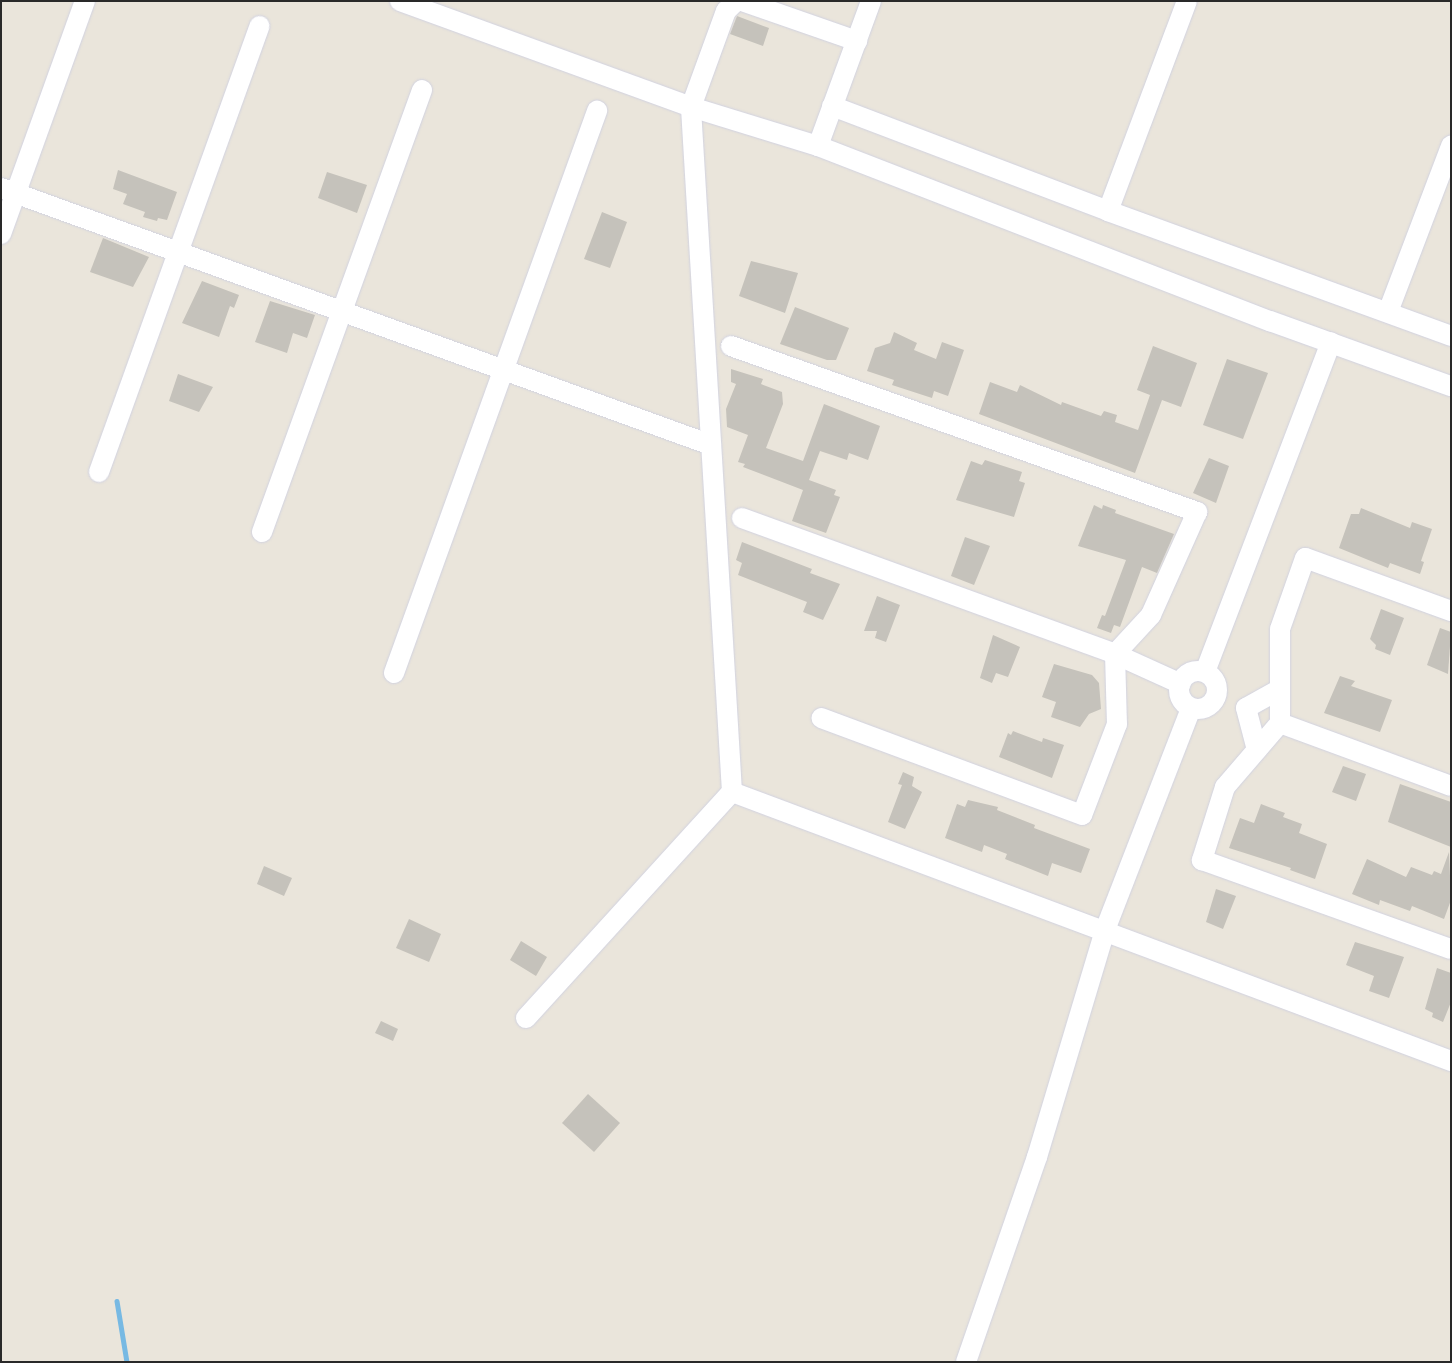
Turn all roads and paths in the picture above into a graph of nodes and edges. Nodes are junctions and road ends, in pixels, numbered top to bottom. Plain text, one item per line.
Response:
1 (86, 1) edge
2 (400, 1) edge
3 (736, 1) edge
4 (742, 1) edge
5 (871, 1) edge
6 (1187, 1) edge
7 (260, 26) dead end
8 (857, 41) junction
9 (422, 90) dead end
10 (832, 106) junction
11 (691, 107) junction
12 (597, 111) dead end
13 (818, 146) junction
14 (1451, 146) edge
15 (9, 191) edge
16 (1108, 211) junction
17 (1, 234) edge
18 (179, 252) junction
19 (342, 311) junction
20 (1388, 312) junction
21 (1451, 336) edge
22 (1331, 342) junction
23 (731, 346) dead end
24 (504, 370) junction
25 (1451, 386) edge
26 (711, 445) junction
27 (99, 472) dead end
28 (742, 518) dead end
29 (262, 532) dead end
30 (1451, 611) edge
31 (1116, 654) junction
32 (1205, 672) junction
33 (394, 673) dead end
34 (1180, 684) junction
35 (1280, 689) junction
36 (1216, 696) junction
37 (1191, 708) junction
38 (1246, 708) junction
39 (821, 718) dead end
40 (1280, 723) junction
41 (1257, 750) junction
42 (1451, 786) edge
43 (732, 792) junction
44 (1105, 930) junction
45 (1451, 949) edge
46 (526, 1018) dead end
47 (1451, 1061) edge
48 (966, 1362) edge

1 - 15 street
2 - 11 street
3 - 11 street
4 - 8 street
5 - 8 street
6 - 16 street
7 - 18 street
8 - 10 street
9 - 19 street
10 - 13 street
10 - 16 street
11 - 13 street
11 - 26 street
12 - 24 street
13 - 22 street
14 - 20 street
15 - 17 street
15 - 18 street
16 - 20 street
18 - 19 street
18 - 27 street
19 - 24 street
19 - 29 street
20 - 21 street
22 - 25 street
22 - 32 street
23 - 31 street
24 - 26 street
24 - 33 street
26 - 43 street
28 - 31 street
30 - 35 street
31 - 34 street
31 - 39 street
32 - 34 street
32 - 36 street
34 - 37 street
35 - 38 street
35 - 40 street
36 - 37 street
36 - 38 street
37 - 44 street
38 - 41 street
40 - 41 street
40 - 42 street
41 - 45 street
43 - 44 street
43 - 46 street
44 - 47 street
44 - 48 street

